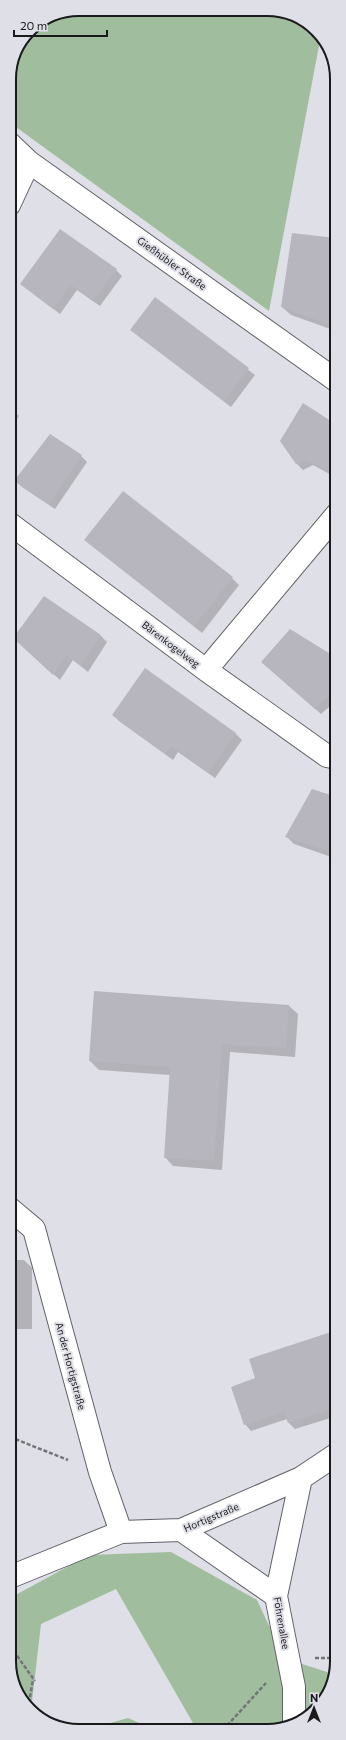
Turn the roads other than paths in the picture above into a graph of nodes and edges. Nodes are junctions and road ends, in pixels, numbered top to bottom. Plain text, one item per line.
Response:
1 (16, 150) edge
2 (29, 162) junction
3 (16, 190) edge
4 (330, 377) edge
5 (330, 521) edge
6 (16, 528) edge
7 (206, 670) junction
8 (330, 757) edge
9 (16, 1214) edge
10 (330, 1459) edge
11 (302, 1478) junction
12 (181, 1530) junction
13 (122, 1532) junction
14 (16, 1575) edge
15 (276, 1596) junction
16 (294, 1718) edge

1 - 2 street, Gießhübler Straße
2 - 3 street
2 - 4 street, Gießhübler Straße
5 - 7 street
6 - 7 street, Bärenkogelweg
7 - 8 street, Bärenkogelweg
9 - 13 street, An der Hortigstraße
10 - 11 street, Hortigstraße
11 - 12 street, Hortigstraße
11 - 15 street, Föhrenallee
12 - 13 street, Hortigstraße
12 - 15 street
13 - 14 street, Hortigstraße
15 - 16 street, Föhrenallee

